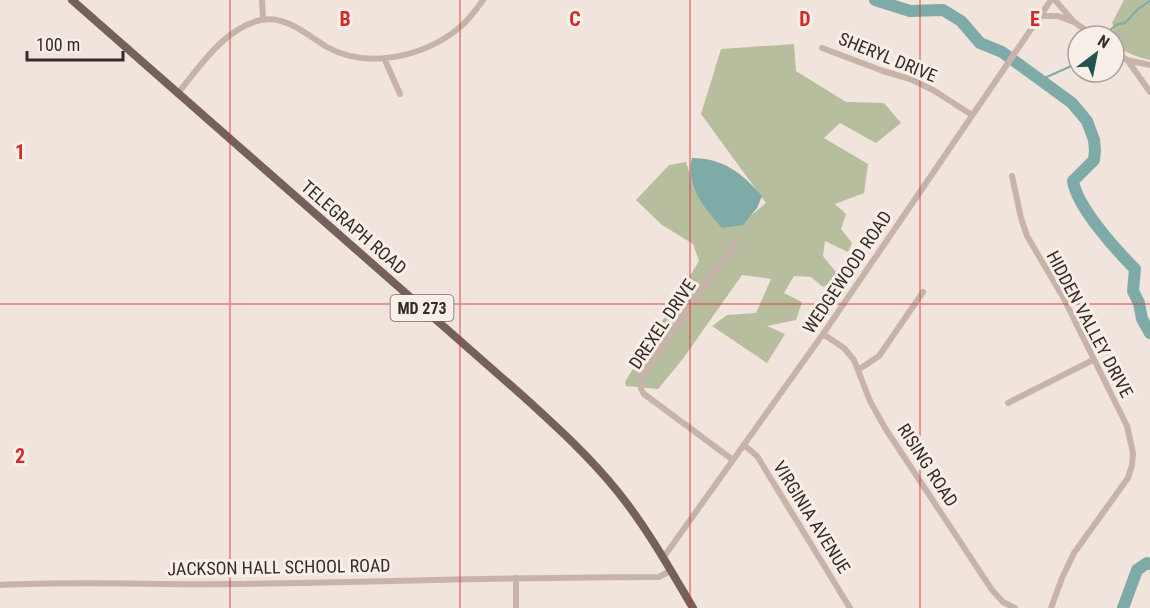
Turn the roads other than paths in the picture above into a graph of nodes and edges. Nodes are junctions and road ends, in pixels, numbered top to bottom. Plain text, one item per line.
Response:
1 (72, 0) edge
2 (262, 0) edge
3 (483, 0) edge
4 (1053, 0) edge
5 (1039, 16) junction
6 (263, 20) junction
7 (1074, 22) junction
8 (1077, 24) edge
9 (822, 48) dead end
10 (384, 58) junction
11 (1127, 60) joint
12 (1150, 65) edge
13 (1150, 92) edge
14 (177, 94) junction
15 (400, 94) dead end
16 (972, 115) junction
17 (1012, 176) dead end
18 (737, 241) dead end
19 (924, 292) dead end
20 (823, 334) junction
21 (1093, 360) junction
22 (858, 370) junction
23 (1008, 403) dead end
24 (744, 445) junction
25 (733, 460) junction
26 (663, 558) junction
27 (670, 570) junction
28 (516, 578) junction
29 (0, 585) edge
30 (516, 608) edge
31 (693, 608) edge
32 (850, 608) edge
33 (1015, 608) edge
34 (1051, 608) edge

1 - 14 main road, TELEGRAPH ROAD / MD 273
2 - 6 street
3 - 10 street
4 - 5 street, WEDGEWOOD ROAD
4 - 7 street
5 - 7 street
5 - 16 street, WEDGEWOOD ROAD
6 - 10 street
6 - 14 street
7 - 8 street
9 - 16 street, SHERYL DRIVE
10 - 15 street
11 - 12 street
11 - 13 street
14 - 26 main road, TELEGRAPH ROAD / MD 273
16 - 20 street, WEDGEWOOD ROAD
17 - 21 street, HIDDEN VALLEY DRIVE
18 - 25 street, DREXEL DRIVE
19 - 22 street
20 - 22 street, RISING ROAD
20 - 24 street, WEDGEWOOD ROAD
21 - 23 street
21 - 34 street, HIDDEN VALLEY DRIVE
22 - 33 street, RISING ROAD
24 - 25 street, WEDGEWOOD ROAD
24 - 32 street, VIRGINIA AVENUE
25 - 26 street, WEDGEWOOD ROAD
26 - 27 main road, TELEGRAPH ROAD
27 - 28 street, JACKSON HALL SCHOOL ROAD
27 - 31 main road, TELEGRAPH ROAD
28 - 29 street, JACKSON HALL SCHOOL ROAD
28 - 30 street

